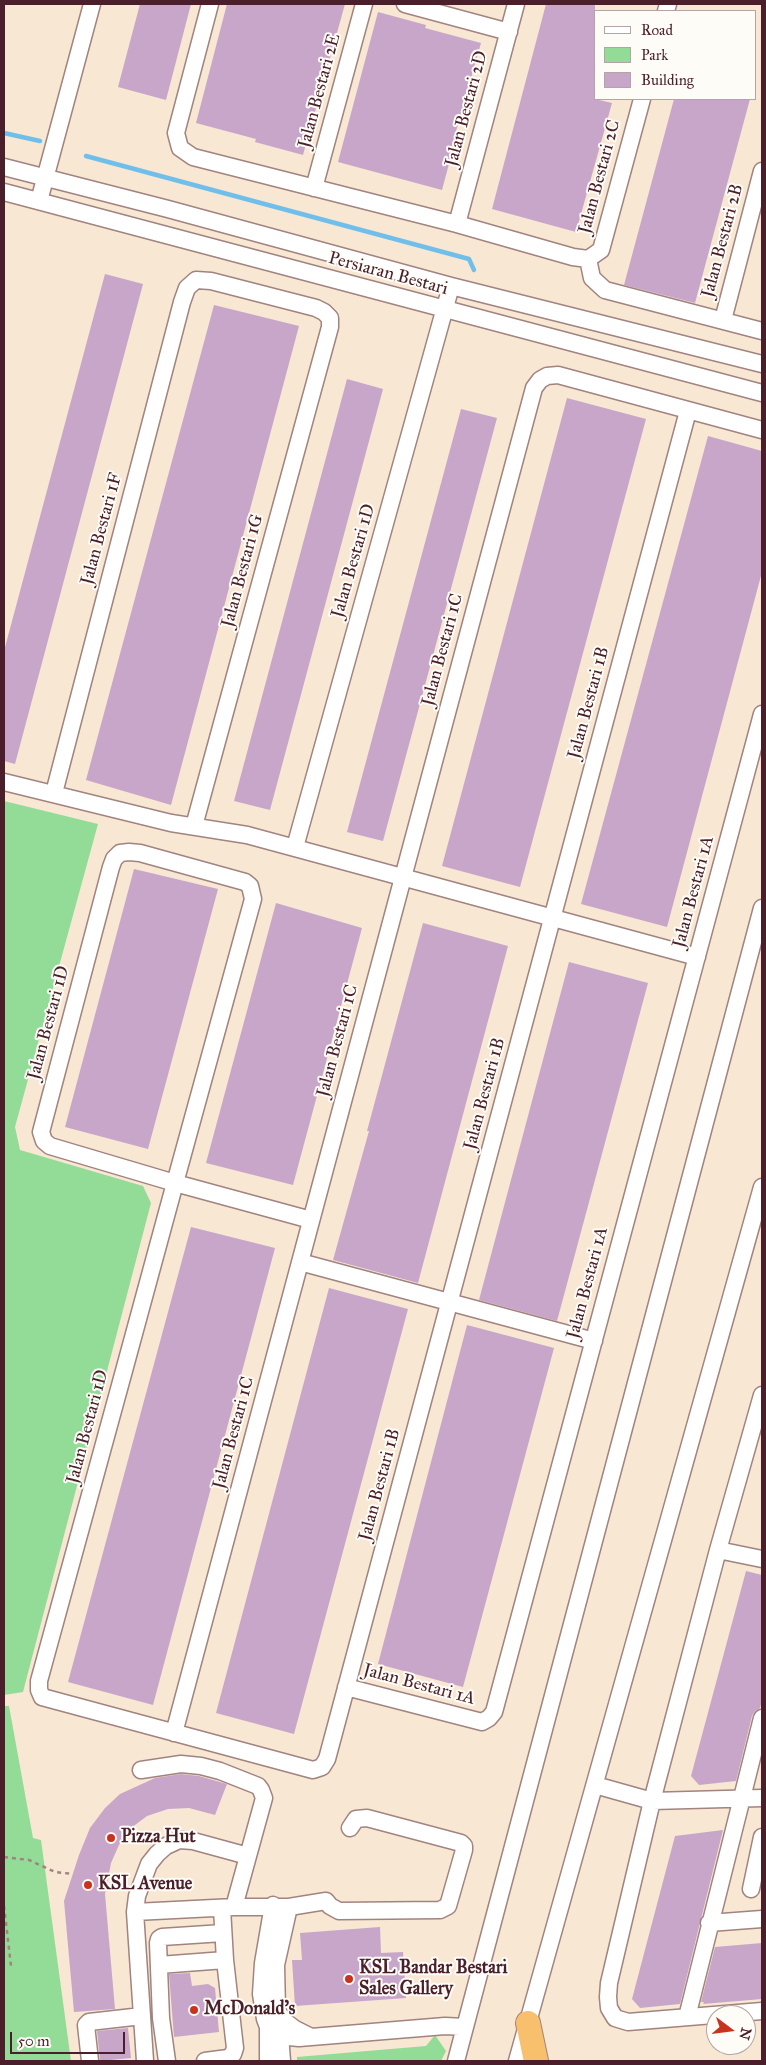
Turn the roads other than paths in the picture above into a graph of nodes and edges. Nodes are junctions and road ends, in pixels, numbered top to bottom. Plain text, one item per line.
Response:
1 (92, 4) edge
2 (210, 4) edge
3 (364, 4) edge
4 (405, 4) edge
5 (516, 4) edge
6 (509, 32) junction
7 (642, 100) edge
8 (4, 167) edge
9 (762, 171) edge
10 (45, 177) junction
11 (314, 188) junction
12 (4, 192) edge
13 (39, 201) junction
14 (457, 224) junction
15 (588, 258) junction
16 (451, 286) junction
17 (445, 310) junction
18 (722, 320) junction
19 (330, 327) joint
20 (762, 331) edge
21 (762, 364) edge
22 (762, 393) edge
23 (688, 411) junction
24 (762, 430) edge
25 (762, 714) edge
26 (4, 782) edge
27 (54, 793) junction
28 (194, 826) junction
29 (295, 847) junction
30 (403, 876) junction
31 (762, 908) edge
32 (552, 918) junction
33 (697, 957) junction
34 (175, 1183) junction
35 (762, 1187) edge
36 (311, 1220) junction
37 (300, 1262) junction
38 (449, 1302) junction
39 (594, 1341) junction
40 (762, 1395) edge
41 (718, 1550) junction
42 (762, 1559) edge
43 (346, 1687) junction
44 (762, 1718) edge
45 (174, 1733) junction
46 (141, 1770) dead end
47 (595, 1785) junction
48 (762, 1798) edge
49 (740, 1800) junction
50 (652, 1801) junction
51 (350, 1828) dead end
52 (762, 1837) edge
53 (248, 1856) junction
54 (751, 1889) dead end
55 (281, 1906) junction
56 (228, 1907) junction
57 (135, 1912) junction
58 (762, 1919) edge
59 (709, 1923) junction
60 (223, 1933) junction
61 (225, 1960) junction
62 (158, 1964) junction
63 (762, 2011) edge
64 (142, 2016) junction
65 (687, 2016) junction
66 (528, 2023) junction
67 (465, 2027) junction
68 (274, 2030) junction
69 (311, 2036) junction
70 (90, 2061) edge
71 (145, 2061) edge
72 (167, 2061) edge
73 (205, 2061) edge
74 (268, 2061) edge
75 (282, 2061) edge
76 (456, 2061) edge
77 (517, 2061) edge
78 (536, 2061) edge

1 - 10 street
2 - 11 street
3 - 11 street, Jalan Bestari 2E
4 - 6 street
5 - 6 street, Jalan Bestari 2D
6 - 14 street, Jalan Bestari 2D
7 - 15 street, Jalan Bestari 2C
8 - 10 street, Persiaran Bestari
9 - 18 street, Jalan Bestari 2B
10 - 13 street
10 - 16 street, Persiaran Bestari
11 - 14 street
12 - 13 street, Persiaran Bestari
13 - 17 street, Persiaran Bestari
14 - 15 street
15 - 18 street
16 - 17 street, Jalan Bestari 1D
16 - 21 street, Persiaran Bestari
17 - 22 street, Persiaran Bestari
17 - 29 street, Jalan Bestari 1D
18 - 20 street
19 - 27 street, Jalan Bestari 1F
19 - 28 street, Jalan Bestari 1G
23 - 24 street
23 - 30 street, Jalan Bestari 1C
23 - 32 street, Jalan Bestari 1B
25 - 33 street, Jalan Bestari 1A
26 - 27 street
27 - 28 street
28 - 29 street
29 - 30 street
30 - 32 street
30 - 36 street, Jalan Bestari 1C
31 - 67 street
32 - 33 street
32 - 38 street, Jalan Bestari 1B
33 - 39 street, Jalan Bestari 1A
34 - 34 street, Jalan Bestari 1D
34 - 36 street
34 - 45 street, Jalan Bestari 1D
35 - 47 street
36 - 37 street, Jalan Bestari 1C
37 - 38 street
37 - 45 street, Jalan Bestari 1C
38 - 39 street
38 - 43 street, Jalan Bestari 1B
39 - 43 street, Jalan Bestari 1A
40 - 41 street
41 - 42 street
41 - 50 street
43 - 45 street, Jalan Bestari 1B
44 - 49 street
46 - 53 street
47 - 50 street
47 - 66 street
48 - 49 street
49 - 50 street
49 - 59 street
50 - 65 street
51 - 55 street
52 - 54 street
53 - 56 street
53 - 57 street
55 - 56 street
55 - 68 street
55 - 69 street
56 - 57 street
56 - 60 street
57 - 64 street
58 - 59 street
59 - 65 street
60 - 61 street
60 - 62 street
61 - 62 street
61 - 73 street
62 - 72 street
63 - 65 street
64 - 70 street
64 - 71 street
66 - 77 street
66 - 78 highway
67 - 69 street
67 - 76 street
68 - 69 street
68 - 74 street
68 - 75 street

